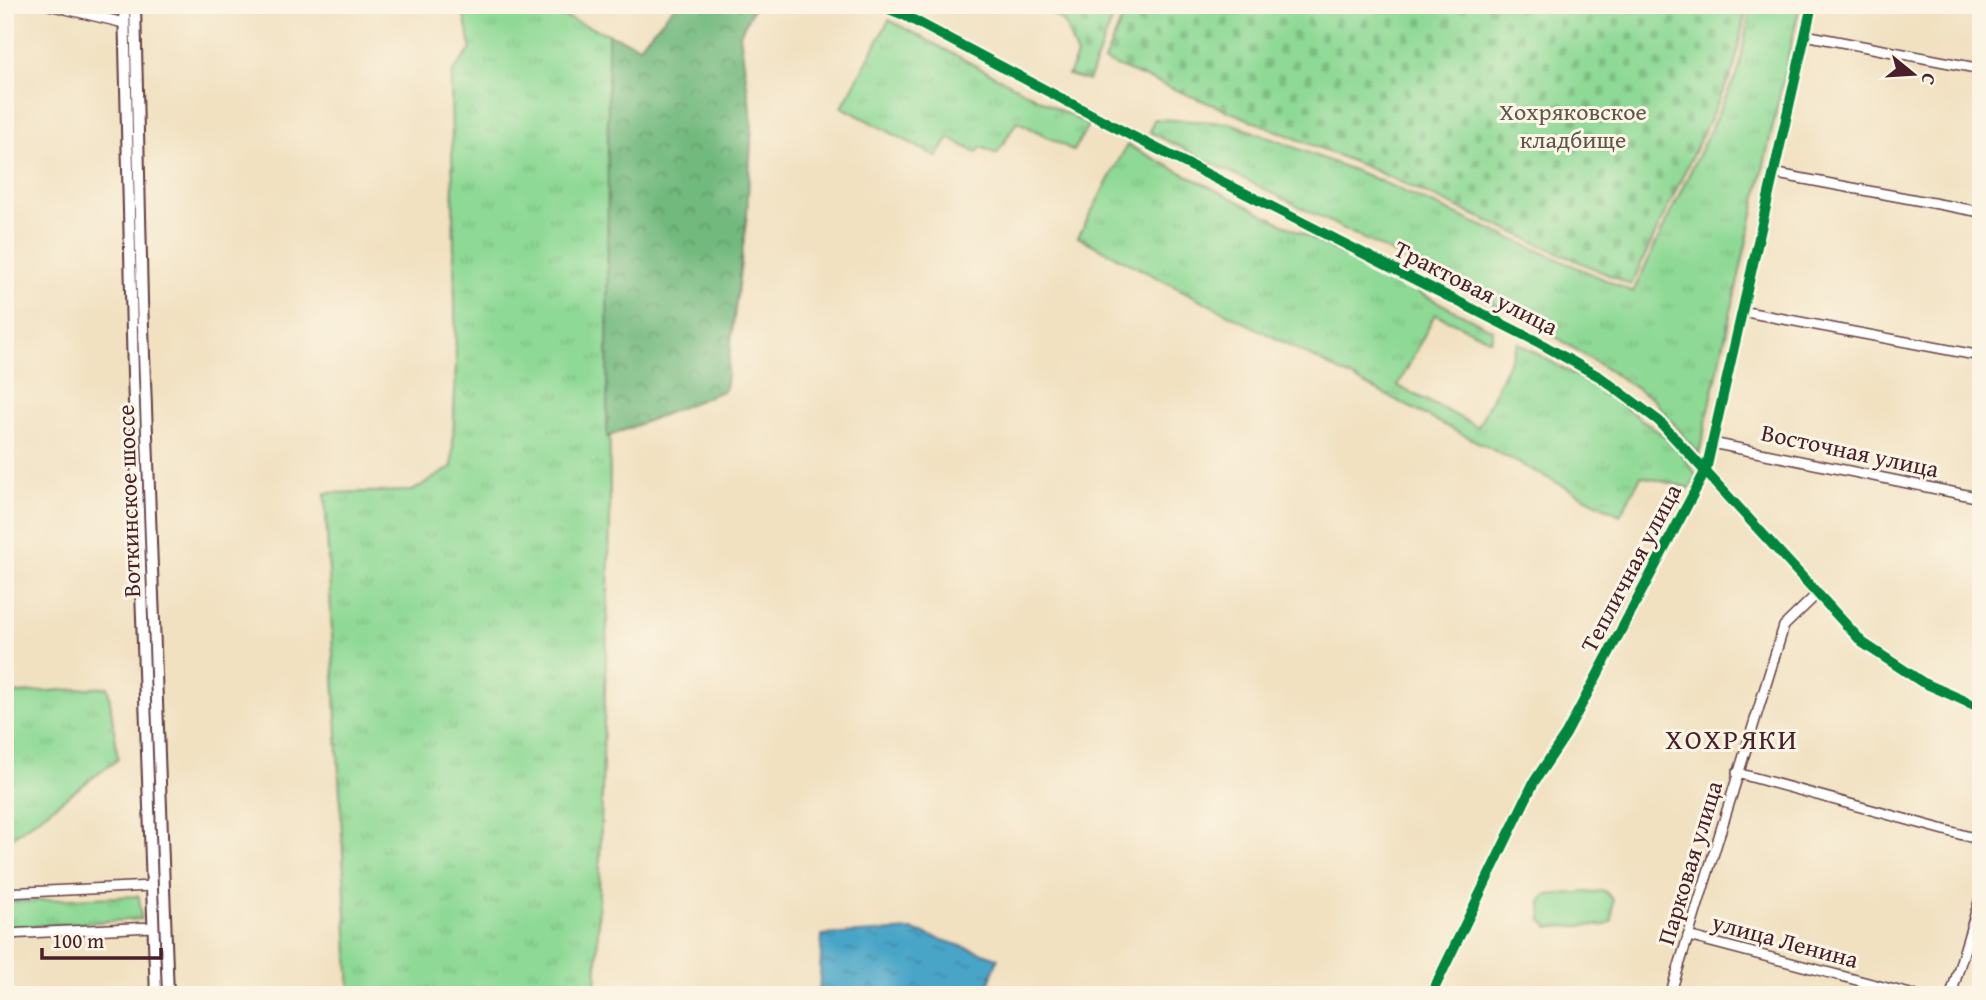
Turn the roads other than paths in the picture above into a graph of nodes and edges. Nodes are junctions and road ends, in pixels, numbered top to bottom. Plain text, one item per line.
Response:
1 (49, 5) edge
2 (124, 5) edge
3 (135, 5) edge
4 (878, 5) edge
5 (1812, 5) edge
6 (124, 23) junction
7 (1805, 35) junction
8 (1981, 69) edge
9 (1772, 173) junction
10 (1981, 212) edge
11 (1741, 311) junction
12 (1981, 356) edge
13 (1712, 443) junction
14 (1706, 470) junction
15 (1981, 498) edge
16 (1816, 594) junction
17 (1981, 708) edge
18 (1737, 773) junction
19 (1981, 840) edge
20 (152, 886) junction
21 (5, 892) edge
22 (1981, 895) edge
23 (153, 927) junction
24 (5, 934) edge
25 (1688, 936) junction
26 (156, 995) edge
27 (169, 995) edge
28 (1431, 995) edge
29 (1670, 995) edge
30 (1914, 995) edge
31 (1951, 995) edge

1 - 6 street
2 - 6 main road, Воткинское шоссе
3 - 27 main road, Воткинское шоссе
4 - 14 street, Трактовая улица
5 - 7 street, Тепличная улица
6 - 20 main road, Воткинское шоссе
7 - 8 street
7 - 9 street, Тепличная улица
9 - 10 street
9 - 11 street, Тепличная улица
11 - 12 street
11 - 13 street, Тепличная улица
13 - 14 street, Тепличная улица
13 - 15 street, Восточная улица
14 - 16 street, Трактовая улица
14 - 28 street, Тепличная улица
16 - 17 street, Трактовая улица
16 - 18 street, Парковая улица
18 - 19 street
18 - 25 street, Парковая улица
20 - 21 street
20 - 23 main road, Воткинское шоссе
22 - 31 street
23 - 24 street
23 - 26 main road, Воткинское шоссе
25 - 29 street, Парковая улица
25 - 30 street, улица Ленина

